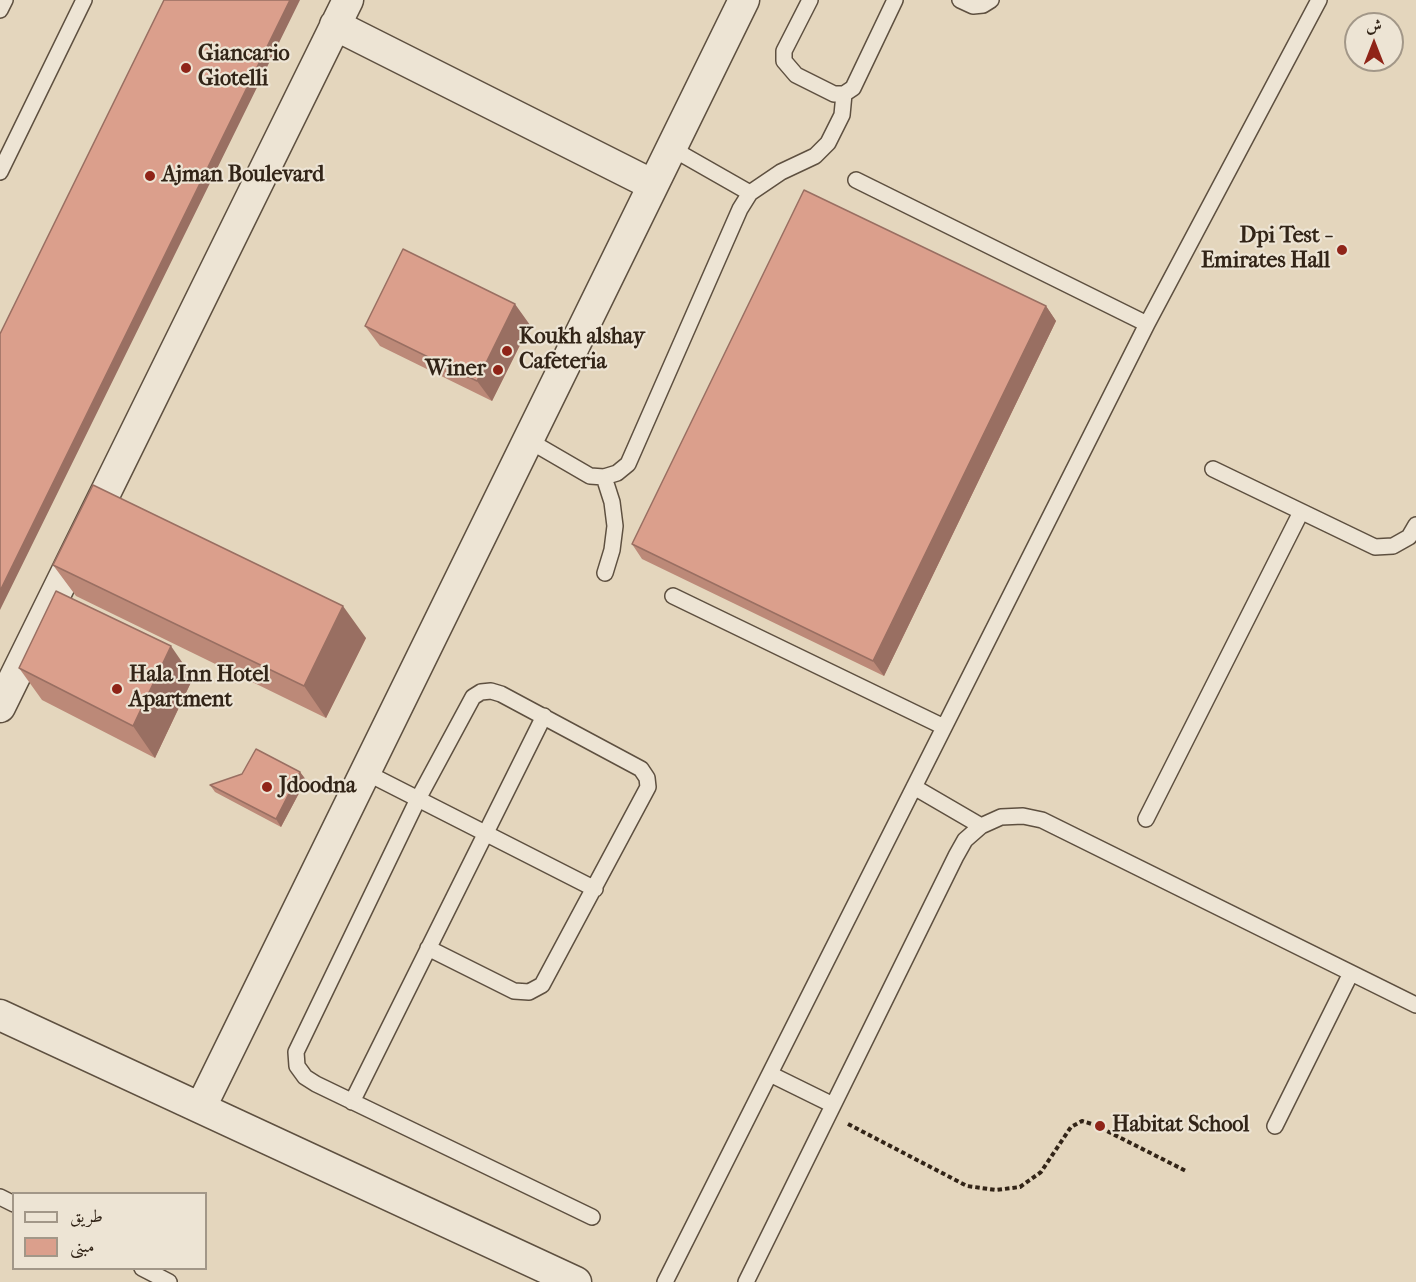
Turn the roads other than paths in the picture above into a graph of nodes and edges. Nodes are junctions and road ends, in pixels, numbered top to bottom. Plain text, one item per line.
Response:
1 (5, 0) edge
2 (70, 0) edge
3 (84, 0) edge
4 (744, 0) edge
5 (810, 0) edge
6 (895, 0) edge
7 (960, 0) edge
8 (990, 0) edge
9 (1318, 0) edge
10 (0, 10) edge
11 (342, 13) edge
12 (75, 18) junction
13 (844, 94) junction
14 (671, 148) junction
15 (0, 171) edge
16 (856, 180) dead end
17 (653, 185) junction
18 (750, 193) junction
19 (1147, 324) junction
20 (528, 440) junction
21 (1213, 469) dead end
22 (604, 477) junction
23 (1301, 512) junction
24 (1416, 525) edge
25 (605, 573) dead end
26 (673, 596) dead end
27 (0, 706) edge
28 (544, 716) junction
29 (944, 727) junction
30 (365, 772) junction
31 (914, 788) junction
32 (418, 799) junction
33 (1146, 819) dead end
34 (981, 826) junction
35 (485, 834) junction
36 (595, 889) junction
37 (428, 948) junction
38 (1351, 973) junction
39 (1416, 1005) edge
40 (0, 1015) edge
41 (770, 1074) junction
42 (352, 1102) junction
43 (201, 1107) junction
44 (831, 1109) junction
45 (1275, 1126) dead end
46 (592, 1217) dead end
47 (144, 1270) edge
48 (169, 1282) edge
49 (576, 1282) edge
50 (665, 1282) edge
51 (746, 1282) edge

1 - 10 lane
2 - 12 lane
3 - 12 lane
4 - 14 street
5 - 13 lane
6 - 13 lane
7 - 8 lane
9 - 19 lane
11 - 17 street
11 - 27 street
12 - 15 lane
13 - 18 lane
14 - 17 street
14 - 18 lane
16 - 19 lane
17 - 20 street
18 - 22 lane
19 - 29 lane
20 - 22 lane
20 - 30 street
21 - 23 lane
22 - 25 lane
23 - 24 lane
23 - 33 lane
26 - 29 lane
28 - 32 lane
28 - 35 lane
28 - 36 lane
29 - 31 lane
30 - 32 lane
30 - 43 street
31 - 34 lane
31 - 41 lane
32 - 35 lane
32 - 42 lane
34 - 38 lane
34 - 44 lane
35 - 36 lane
35 - 37 lane
36 - 37 lane
37 - 42 lane
38 - 39 lane
38 - 45 lane
40 - 43 street
41 - 44 lane
41 - 50 lane
42 - 46 lane
43 - 49 street
44 - 51 lane
47 - 48 lane

